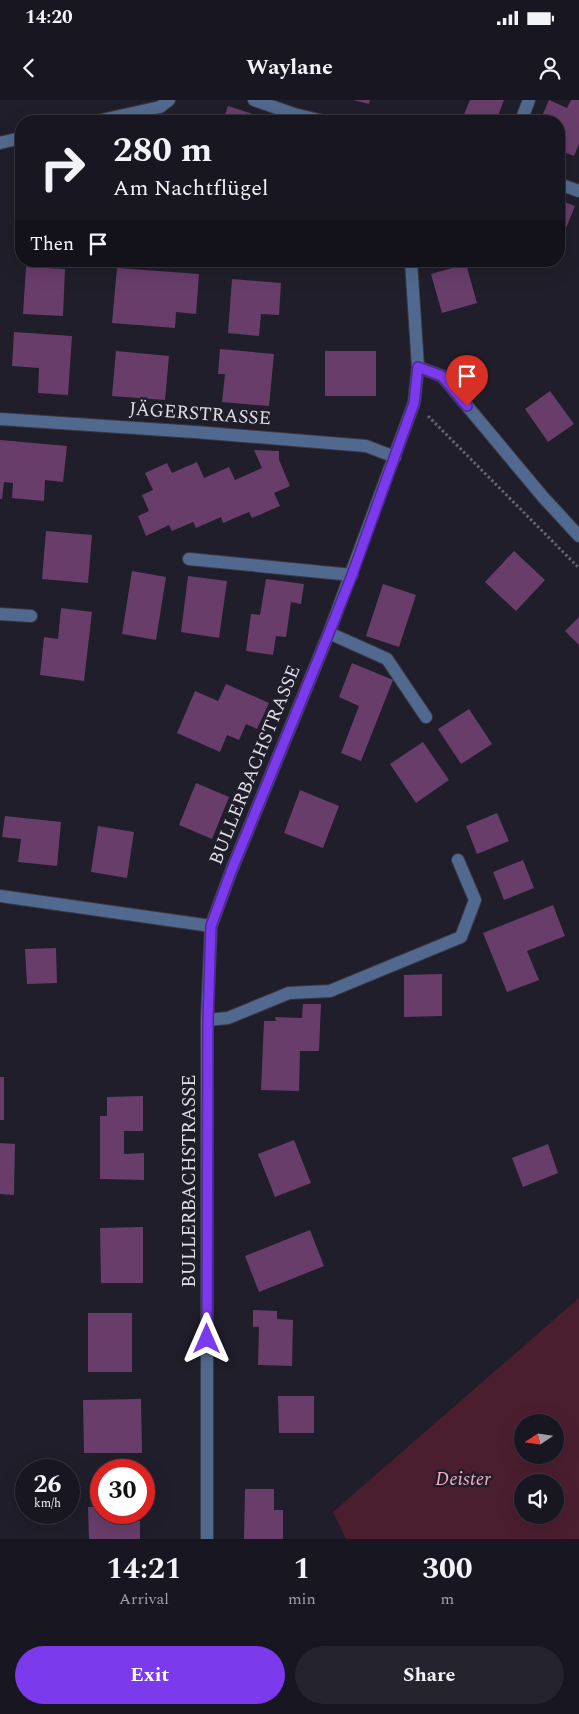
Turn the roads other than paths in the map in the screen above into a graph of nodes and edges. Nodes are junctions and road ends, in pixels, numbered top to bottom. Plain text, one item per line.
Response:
1 (170, 100) edge
2 (254, 100) edge
3 (529, 100) edge
4 (123, 115) edge
5 (298, 115) edge
6 (523, 115) edge
7 (15, 139) edge
8 (0, 143) edge
9 (565, 186) edge
10 (579, 191) edge
11 (411, 267) edge
12 (418, 367) junction
13 (0, 419) edge
14 (395, 457) junction
15 (579, 536) edge
16 (188, 559) dead end
17 (352, 575) junction
18 (0, 614) edge
19 (32, 616) dead end
20 (329, 633) junction
21 (426, 717) dead end
22 (458, 860) dead end
23 (0, 896) edge
24 (211, 926) junction
25 (208, 1020) junction
26 (207, 1539) edge

1 - 4 street
2 - 5 street
3 - 6 street
7 - 8 street
9 - 10 street
11 - 12 street, BULLERBACHSTRASSE
12 - 14 street, BULLERBACHSTRASSE
12 - 15 street
13 - 14 street, JÄGERSTRASSE
14 - 17 street, BULLERBACHSTRASSE
16 - 17 street
17 - 20 street, BULLERBACHSTRASSE
18 - 19 street
20 - 21 street
20 - 24 street, BULLERBACHSTRASSE
22 - 25 street
23 - 24 street
24 - 25 street, BULLERBACHSTRASSE
25 - 26 street, BULLERBACHSTRASSE

